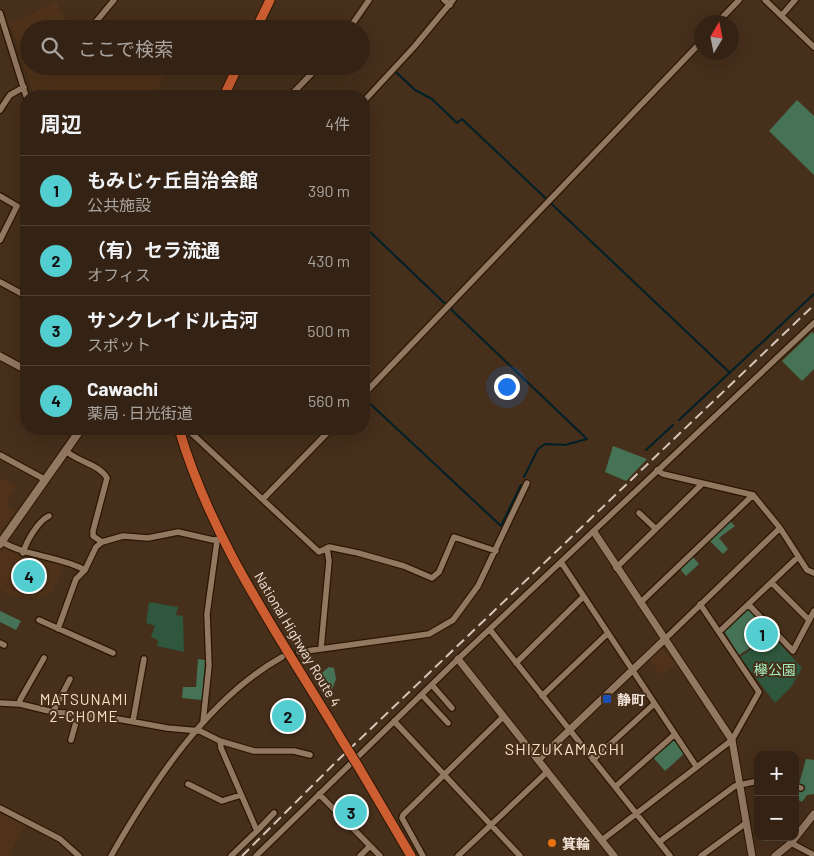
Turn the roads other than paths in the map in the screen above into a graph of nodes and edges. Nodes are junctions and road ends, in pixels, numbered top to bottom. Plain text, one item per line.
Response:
1 (114, 0) edge
2 (270, 0) edge
3 (368, 0) edge
4 (444, 0) edge
5 (739, 0) edge
6 (765, 0) edge
7 (795, 0) edge
8 (452, 2) edge
9 (0, 13) edge
10 (725, 15) edge
11 (782, 15) junction
12 (97, 20) edge
13 (260, 20) edge
14 (355, 20) edge
15 (813, 43) edge
16 (694, 49) edge
17 (20, 75) edge
18 (20, 75) edge
19 (234, 75) edge
20 (310, 75) edge
21 (24, 87) junction
22 (25, 90) edge
23 (227, 90) edge
24 (296, 90) edge
25 (370, 94) edge
26 (0, 110) edge
27 (0, 196) edge
28 (0, 240) edge
29 (0, 282) edge
30 (20, 293) edge
31 (814, 323) edge
32 (0, 356) edge
33 (20, 367) edge
34 (370, 388) edge
35 (77, 435) edge
36 (181, 435) edge
37 (193, 435) edge
38 (325, 435) edge
39 (66, 451) junction
40 (0, 455) edge
41 (657, 470) junction
42 (46, 480) junction
43 (527, 483) dead end
44 (702, 484) junction
45 (753, 495) junction
46 (263, 500) junction
47 (639, 513) dead end
48 (49, 516) dead end
49 (780, 528) junction
50 (656, 530) junction
51 (594, 532) junction
52 (220, 540) junction
53 (102, 542) junction
54 (1, 543) edge
55 (327, 548) junction
56 (496, 551) junction
57 (23, 553) junction
58 (798, 557) junction
59 (561, 562) junction
60 (616, 568) junction
61 (85, 570) junction
62 (814, 573) edge
63 (772, 582) junction
64 (583, 597) junction
65 (640, 603) junction
66 (700, 604) junction
67 (749, 606) junction
68 (814, 611) edge
69 (39, 620) dead end
70 (809, 620) junction
71 (58, 629) junction
72 (491, 631) junction
73 (720, 631) junction
74 (607, 634) junction
75 (665, 639) junction
76 (322, 648) junction
77 (299, 652) dead end
78 (113, 653) dead end
79 (282, 657) dead end
80 (44, 658) dead end
81 (144, 659) dead end
82 (458, 659) junction
83 (516, 663) junction
84 (632, 670) junction
85 (70, 679) dead end
86 (432, 685) junction
87 (422, 695) junction
88 (542, 696) junction
89 (0, 703) edge
90 (20, 704) junction
91 (654, 704) junction
92 (452, 708) dead end
93 (52, 712) junction
94 (78, 715) junction
95 (503, 717) junction
96 (133, 721) junction
97 (394, 721) junction
98 (203, 722) junction
99 (448, 723) dead end
100 (569, 730) junction
101 (195, 732) junction
102 (674, 735) junction
103 (72, 740) dead end
104 (732, 740) junction
105 (220, 741) junction
106 (310, 755) dead end
107 (538, 760) junction
108 (593, 760) junction
109 (696, 766) junction
110 (548, 772) junction
111 (444, 775) junction
112 (754, 781) edge
113 (188, 784) dead end
114 (739, 784) junction
115 (615, 787) junction
116 (319, 794) junction
117 (241, 795) junction
118 (0, 808) edge
119 (274, 813) dead end
120 (636, 813) junction
121 (814, 814) edge
122 (746, 824) junction
123 (491, 825) junction
124 (257, 831) junction
125 (602, 840) junction
126 (658, 842) junction
127 (791, 843) junction
128 (370, 846) junction
129 (814, 855) edge
130 (80, 856) edge
131 (111, 856) edge
132 (231, 856) edge
133 (256, 856) edge
134 (360, 856) edge
135 (380, 856) edge
136 (410, 856) edge
137 (423, 856) edge
138 (458, 856) edge
139 (520, 856) edge
140 (614, 856) edge
141 (670, 856) edge
142 (701, 856) edge
143 (752, 856) edge
144 (775, 856) edge

1 - 12 street
2 - 13 highway
3 - 14 street
4 - 8 street
5 - 10 street
6 - 11 street
7 - 11 street
8 - 25 street
9 - 17 street
11 - 15 street
16 - 34 street
18 - 21 street
19 - 23 highway
20 - 24 street
21 - 22 street
21 - 26 street
27 - 28 street
29 - 30 street
31 - 41 street
32 - 33 street
35 - 39 main road
36 - 52 highway, National Highway Route 4
37 - 46 street
38 - 46 street
39 - 42 main road
39 - 53 street
40 - 42 street
41 - 44 street
41 - 51 street
42 - 54 main road
43 - 56 street
44 - 45 street
44 - 50 street
45 - 49 street
45 - 65 street
46 - 55 street
47 - 50 street
48 - 57 street
49 - 58 street
49 - 66 street
50 - 60 street
51 - 59 street
51 - 60 street
52 - 53 street
52 - 98 street
52 - 136 highway, National Highway Route 4, bridge
53 - 61 street
54 - 57 street
55 - 56 street
55 - 76 street
56 - 76 street
57 - 61 street
58 - 62 street
58 - 63 street
59 - 64 street
59 - 72 street
60 - 65 street
61 - 71 street
63 - 67 street
63 - 70 street
64 - 74 street
64 - 83 street
65 - 75 street
66 - 73 street
66 - 75 street
67 - 70 street
67 - 73 street
68 - 70 street
69 - 71 street
71 - 78 street
72 - 82 street
72 - 83 street
73 - 104 street
74 - 84 street
74 - 88 street
75 - 84 street
75 - 104 street
76 - 77 street
79 - 98 street
80 - 90 street
81 - 96 street
82 - 86 street
82 - 95 street
83 - 88 street
84 - 91 street
84 - 100 street
85 - 93 street
86 - 87 street
86 - 92 street
87 - 97 street
87 - 99 street
88 - 100 street
89 - 90 street
90 - 93 street
91 - 102 street
91 - 108 street
93 - 94 street
94 - 96 street
94 - 103 street
95 - 107 street
95 - 111 street
96 - 101 street
97 - 111 street
97 - 116 street
98 - 101 street
100 - 107 street
100 - 108 street
101 - 105 street
101 - 131 street
102 - 109 street
102 - 115 street
104 - 109 street
104 - 114 street
105 - 106 street
105 - 117 street
107 - 110 street
108 - 115 street
109 - 120 street
110 - 123 street
110 - 125 street
111 - 123 street
111 - 137 street
112 - 114 street
113 - 117 street
114 - 122 street
114 - 126 street
115 - 120 street
116 - 128 street
116 - 133 street
117 - 124 street
118 - 130 street
119 - 124 street
120 - 125 street
120 - 126 street
121 - 127 street
122 - 142 street
122 - 143 street
123 - 138 street
123 - 139 street
124 - 132 street
125 - 140 street
126 - 141 street
127 - 129 street
127 - 144 street
128 - 134 street
128 - 135 street

